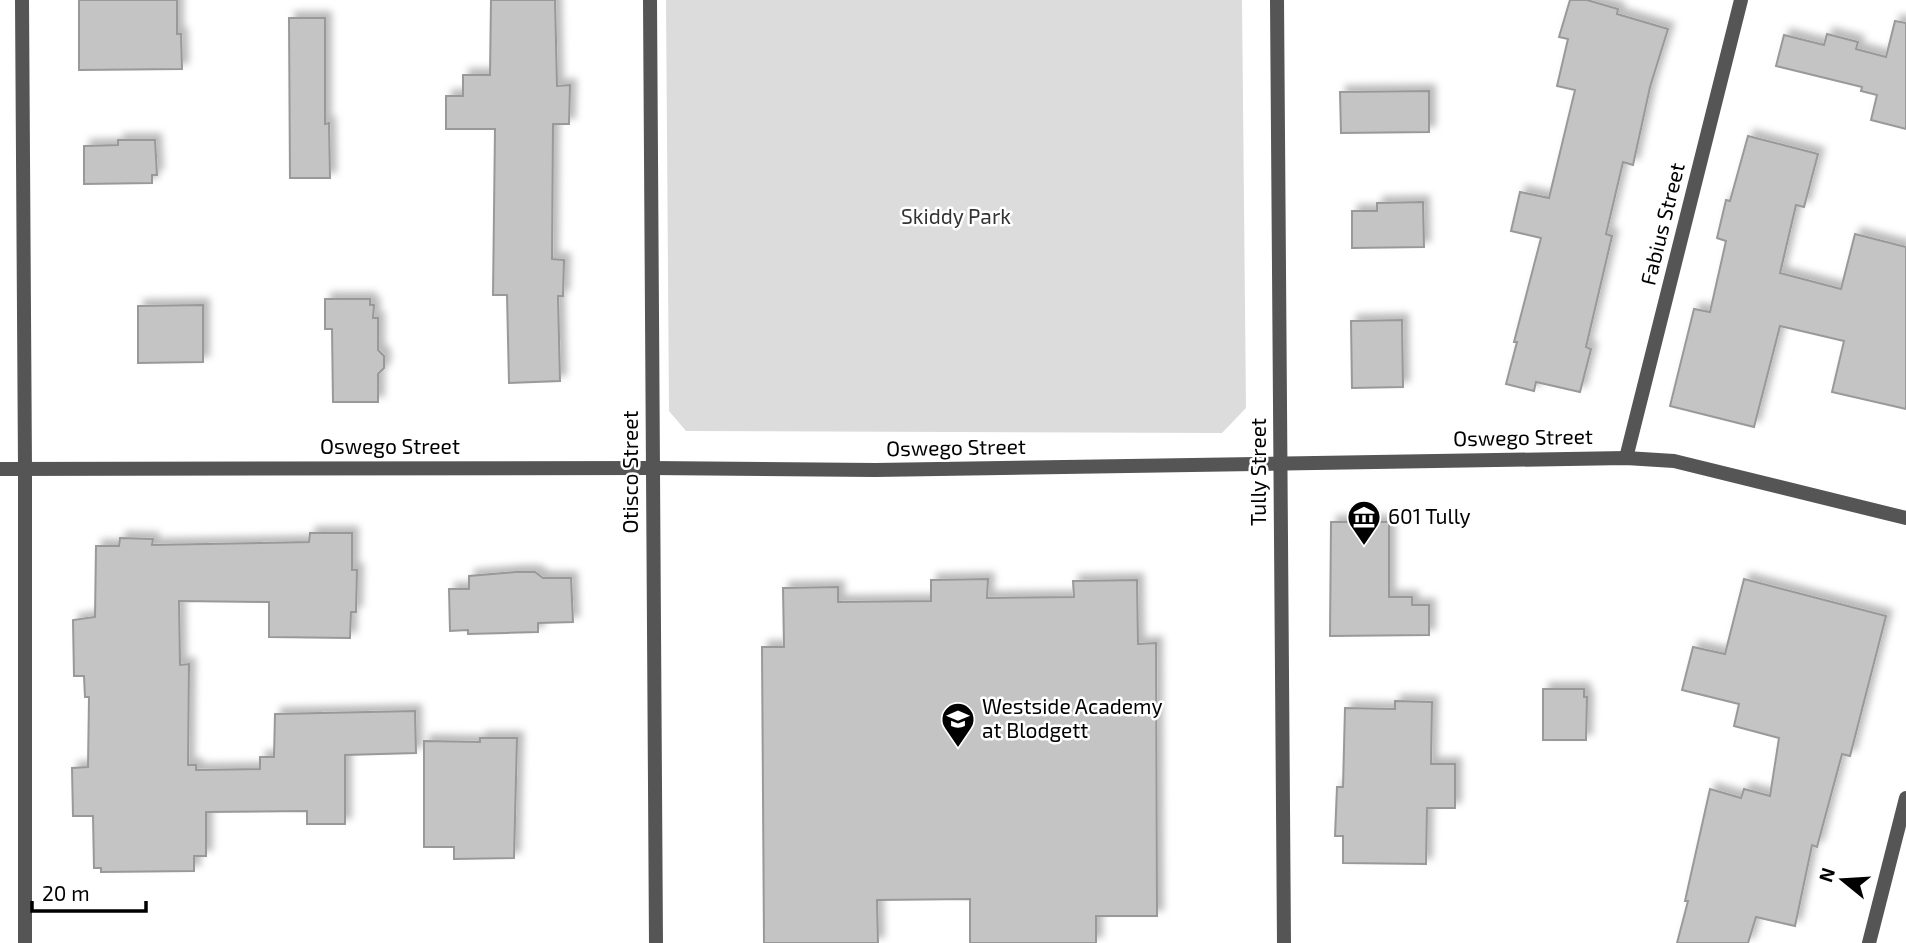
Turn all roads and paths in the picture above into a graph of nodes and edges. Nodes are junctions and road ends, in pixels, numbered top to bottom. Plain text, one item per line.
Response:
1 (22, 0) edge
2 (650, 0) edge
3 (1277, 0) edge
4 (1741, 0) edge
5 (1626, 458) junction
6 (1280, 462) junction
7 (651, 468) junction
8 (0, 469) edge
9 (25, 469) junction
10 (1906, 518) edge
11 (1906, 798) edge
12 (25, 943) edge
13 (656, 943) edge
14 (1284, 943) edge
15 (1869, 943) edge

1 - 9 street
2 - 7 street, Otisco Street
3 - 6 street, Tully Street
4 - 5 street, Fabius Street
5 - 6 street, Oswego Street
5 - 10 street, Oswego Street
6 - 7 street, Oswego Street
6 - 14 street, Tully Street
7 - 9 street, Oswego Street
7 - 13 street, Otisco Street
8 - 9 street, Oswego Street
9 - 12 street
11 - 15 street

